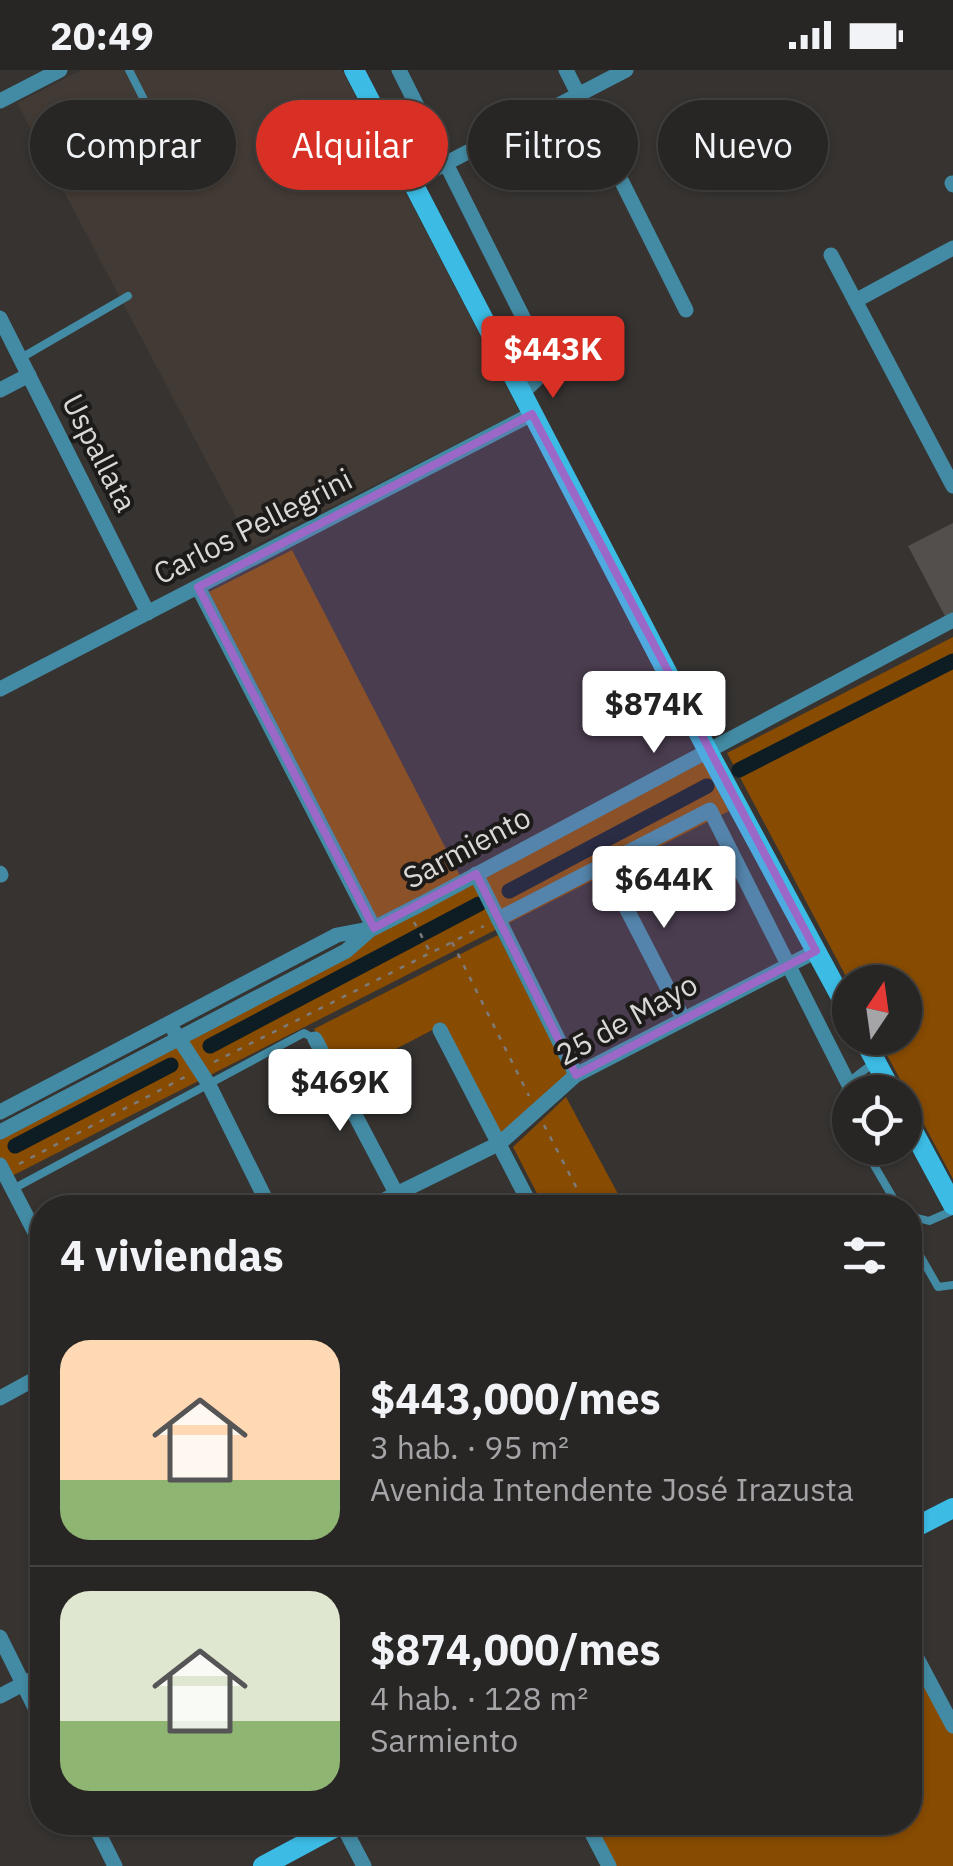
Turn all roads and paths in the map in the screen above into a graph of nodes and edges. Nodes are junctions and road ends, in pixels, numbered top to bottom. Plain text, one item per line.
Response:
1 (60, 70) edge
2 (129, 70) edge
3 (354, 70) edge
4 (399, 70) edge
5 (566, 70) edge
6 (626, 70) edge
7 (578, 95) junction
8 (0, 100) edge
9 (144, 100) edge
10 (370, 100) edge
11 (414, 100) edge
12 (448, 162) edge
13 (448, 167) edge
14 (417, 190) edge
15 (953, 248) edge
16 (831, 255) dead end
17 (128, 296) dead end
18 (855, 300) junction
19 (686, 310) dead end
20 (0, 318) edge
21 (20, 358) junction
22 (30, 375) junction
23 (0, 390) edge
24 (522, 394) junction
25 (532, 414) junction
26 (953, 486) edge
27 (198, 587) junction
28 (148, 613) junction
29 (953, 620) edge
30 (0, 690) edge
31 (709, 753) junction
32 (604, 865) junction
33 (476, 874) junction
34 (498, 919) junction
35 (374, 928) junction
36 (419, 932) dead end
37 (452, 941) junction
38 (428, 949) junction
39 (816, 951) junction
40 (788, 965) junction
41 (832, 981) edge
42 (684, 1018) junction
43 (170, 1024) junction
44 (440, 1030) dead end
45 (179, 1039) junction
46 (315, 1039) joint
47 (872, 1055) edge
48 (876, 1062) junction
49 (576, 1075) junction
50 (844, 1075) edge
51 (859, 1075) edge
52 (883, 1075) edge
53 (204, 1077) junction
54 (536, 1109) junction
55 (0, 1112) edge
56 (0, 1132) edge
57 (500, 1143) junction
58 (922, 1149) edge
59 (874, 1165) edge
60 (2, 1168) edge
61 (13, 1190) junction
62 (263, 1195) edge
63 (398, 1195) edge
64 (410, 1195) edge
65 (526, 1195) edge
66 (580, 1195) edge
67 (891, 1195) edge
68 (953, 1208) edge
69 (922, 1219) edge
70 (30, 1223) edge
71 (922, 1259) edge
72 (953, 1285) edge
73 (30, 1382) edge
74 (0, 1398) edge
75 (950, 1507) edge
76 (922, 1523) edge
77 (0, 1638) edge
78 (922, 1668) edge
79 (30, 1681) edge
80 (24, 1684) junction
81 (0, 1696) edge
82 (30, 1697) edge
83 (953, 1726) edge
84 (100, 1835) edge
85 (321, 1835) edge
86 (349, 1835) edge
87 (593, 1835) edge
88 (115, 1866) edge
89 (263, 1866) edge
90 (364, 1866) edge
91 (609, 1866) edge

1 - 8 street
2 - 9 lane
3 - 10 main road
4 - 11 street
5 - 7 street
6 - 7 street
7 - 12 street
7 - 19 street
13 - 24 street
14 - 24 main road
15 - 18 street
16 - 18 street
17 - 21 lane
18 - 26 street
20 - 21 street, Uspallata
21 - 22 street, Uspallata
22 - 23 street
22 - 28 street, Uspallata
24 - 25 main road
25 - 27 street, Carlos Pellegrini
25 - 31 main road
27 - 28 street, Carlos Pellegrini
27 - 35 street
28 - 30 street, Carlos Pellegrini
29 - 31 street, Sarmiento
31 - 33 street, Sarmiento
31 - 39 main road
32 - 34 street
32 - 40 street
32 - 42 street
33 - 34 street
33 - 35 street, Sarmiento
34 - 37 path
34 - 49 street
35 - 43 street, Sarmiento
35 - 45 street
36 - 38 path
37 - 38 path
37 - 54 path
38 - 53 path
39 - 40 street, 25 de Mayo
39 - 41 main road
40 - 42 street, 25 de Mayo
40 - 50 street
42 - 49 street, 25 de Mayo
43 - 45 street
43 - 55 street, Sarmiento
44 - 57 street
45 - 53 street
45 - 56 street
46 - 53 lane
46 - 63 street
47 - 48 main road
48 - 51 lane
48 - 52 main road
49 - 54 street, 25 de Mayo
53 - 60 path
53 - 61 lane
53 - 62 street
54 - 57 street, 25 de Mayo
54 - 66 path
57 - 64 street, 25 de Mayo
57 - 65 street
58 - 68 main road
59 - 67 lane
60 - 61 street
61 - 70 street
68 - 69 lane
71 - 72 lane
73 - 74 street
75 - 76 main road
77 - 80 street
78 - 83 street
79 - 80 street
80 - 81 street
80 - 82 street
84 - 88 street
85 - 89 main road
86 - 90 street
87 - 91 street

